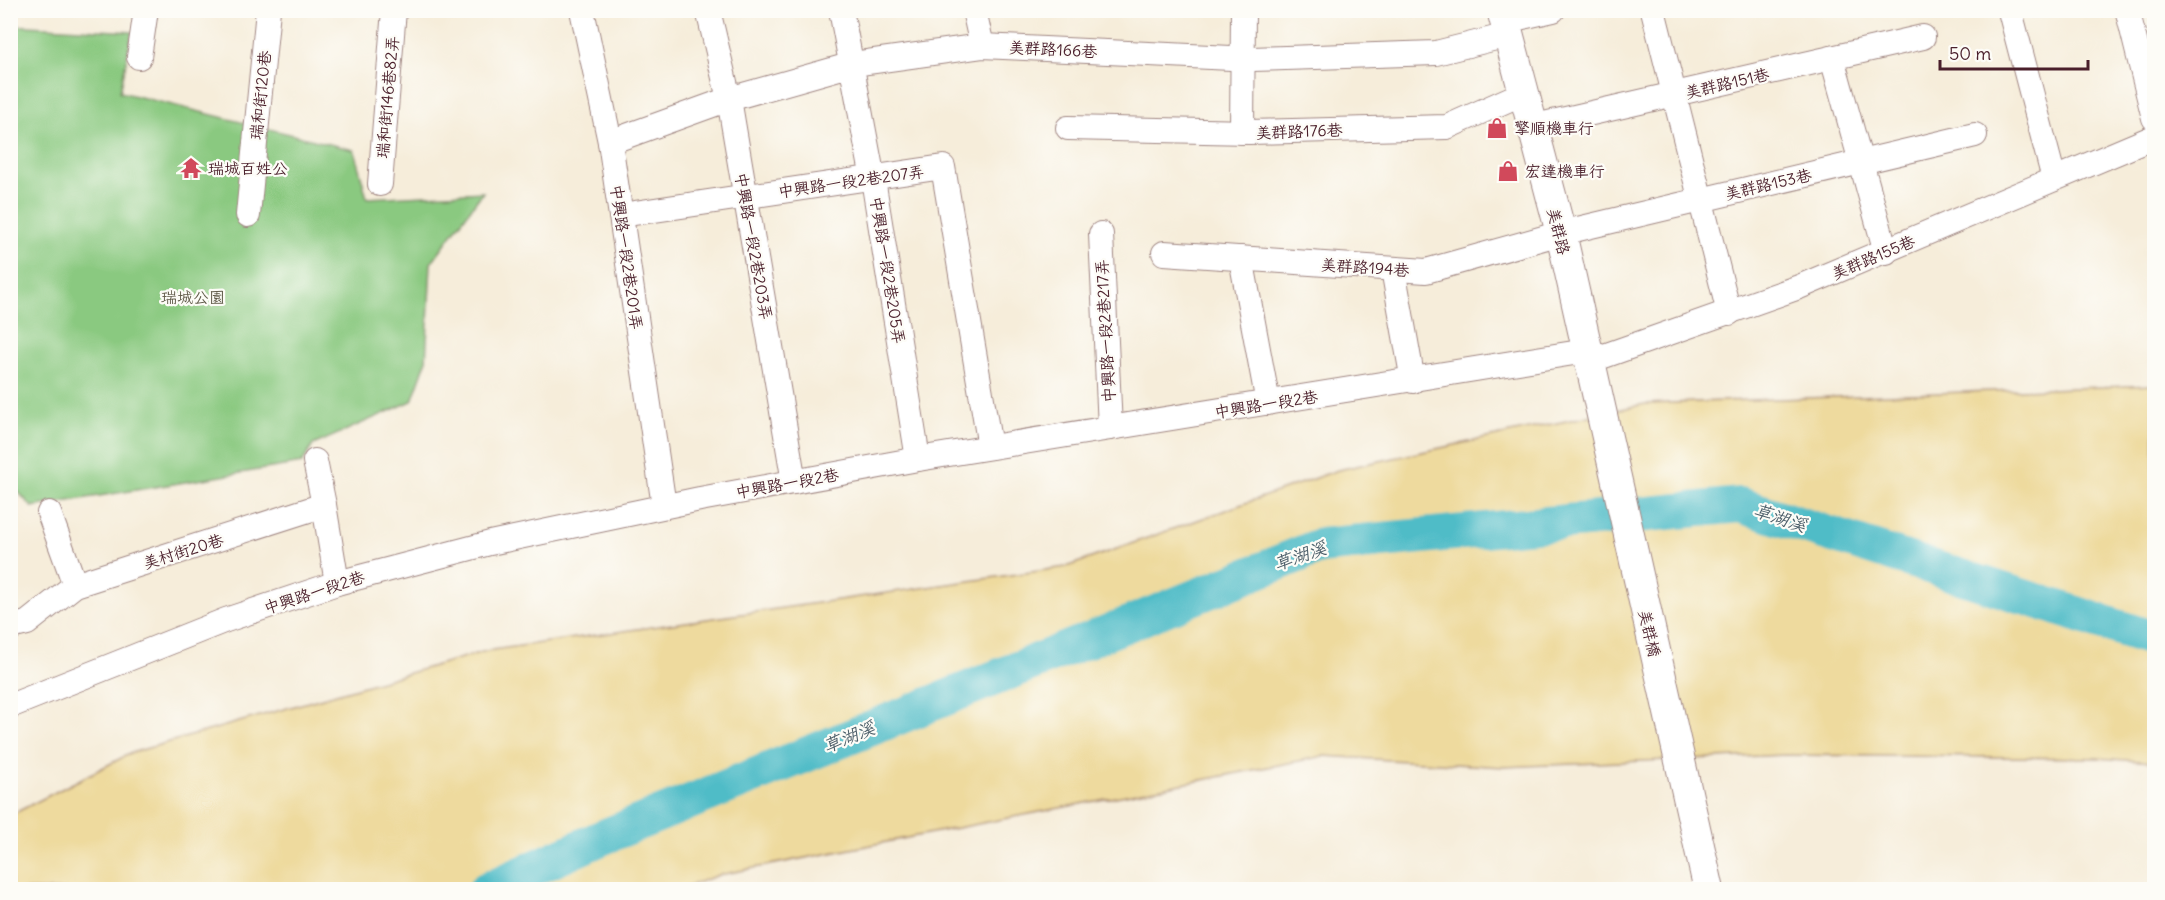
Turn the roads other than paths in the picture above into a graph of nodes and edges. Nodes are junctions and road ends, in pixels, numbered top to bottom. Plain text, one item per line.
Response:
1 (146, 10) edge
2 (268, 10) edge
3 (394, 10) edge
4 (582, 10) edge
5 (708, 10) edge
6 (841, 10) edge
7 (974, 10) edge
8 (1243, 10) edge
9 (1553, 10) edge
10 (1653, 10) edge
11 (2128, 13) dead end
12 (2011, 15) dead end
13 (1505, 22) edge
14 (1923, 37) dead end
15 (982, 46) junction
16 (140, 57) dead end
17 (1832, 58) junction
18 (1243, 59) junction
19 (853, 64) junction
20 (1523, 93) junction
21 (1674, 95) junction
22 (729, 99) junction
23 (2154, 118) edge
24 (1531, 127) junction
25 (1068, 128) dead end
26 (1242, 132) junction
27 (1975, 135) dead end
28 (2154, 137) edge
29 (610, 142) junction
30 (1860, 162) junction
31 (873, 179) junction
32 (2054, 179) junction
33 (380, 184) dead end
34 (745, 195) junction
35 (1701, 200) junction
36 (248, 215) dead end
37 (621, 215) junction
38 (1561, 233) junction
39 (1101, 234) dead end
40 (1886, 252) junction
41 (1164, 253) dead end
42 (1241, 258) junction
43 (1394, 268) junction
44 (1729, 313) junction
45 (1587, 351) junction
46 (1413, 381) junction
47 (1593, 383) joint
48 (1268, 403) junction
49 (1110, 428) junction
50 (990, 447) junction
51 (918, 459) junction
52 (315, 461) dead end
53 (794, 482) junction
54 (324, 505) junction
55 (664, 506) junction
56 (49, 513) dead end
57 (337, 583) junction
58 (75, 585) junction
59 (10, 627) edge
60 (10, 706) edge
61 (1708, 886) edge

1 - 16 street
2 - 36 street, 瑞和街120巷
3 - 33 street, 瑞和街146巷82弄
4 - 29 street, 中興路一段2巷201弄
5 - 22 street, 中興路一段2巷203弄
6 - 19 street, 中興路一段2巷205弄
7 - 15 street
8 - 18 street
9 - 13 street, 美群路166巷
10 - 21 street
11 - 23 street
12 - 32 street
13 - 18 street, 美群路166巷
13 - 20 street, 美群路
14 - 17 street, 美群路151巷
15 - 18 street, 美群路166巷
15 - 19 street, 美群路166巷
17 - 21 street, 美群路151巷
17 - 30 street
18 - 26 street
19 - 22 street, 美群路166巷
19 - 31 street, 中興路一段2巷205弄
20 - 24 street, 美群路
20 - 26 street, 美群路176巷
21 - 24 street, 美群路151巷
21 - 35 street
22 - 29 street, 美群路166巷
22 - 34 street, 中興路一段2巷203弄
24 - 38 street, 美群路
25 - 26 street, 美群路176巷
27 - 30 street, 美群路153巷
28 - 32 street, 美群路155巷
29 - 37 street, 中興路一段2巷201弄
30 - 35 street, 美群路153巷
30 - 40 street
31 - 34 street, 中興路一段2巷207弄
31 - 50 street, 中興路一段2巷207弄
31 - 51 street, 中興路一段2巷205弄
32 - 40 street, 美群路155巷
34 - 37 street, 中興路一段2巷207弄
34 - 53 street, 中興路一段2巷203弄
35 - 38 street, 美群路153巷
35 - 44 street
37 - 55 street, 中興路一段2巷201弄
38 - 43 street, 美群路194巷
38 - 45 street, 美群路
39 - 49 street, 中興路一段2巷217弄
40 - 44 street, 美群路155巷
41 - 42 street, 美群路194巷
42 - 43 street, 美群路194巷
42 - 48 street
43 - 46 street
44 - 45 street, 美群路155巷
45 - 46 street, 中興路一段2巷
45 - 47 street, 美群路
46 - 48 street, 中興路一段2巷
47 - 61 street, 美群橋
48 - 49 street, 中興路一段2巷
49 - 50 street, 中興路一段2巷
50 - 51 street, 中興路一段2巷
51 - 53 street, 中興路一段2巷
52 - 54 street
53 - 55 street, 中興路一段2巷
54 - 57 street
54 - 58 street, 美村街20巷
55 - 57 street, 中興路一段2巷
56 - 58 street
57 - 60 street, 中興路一段2巷
58 - 59 street, 美村街20巷

